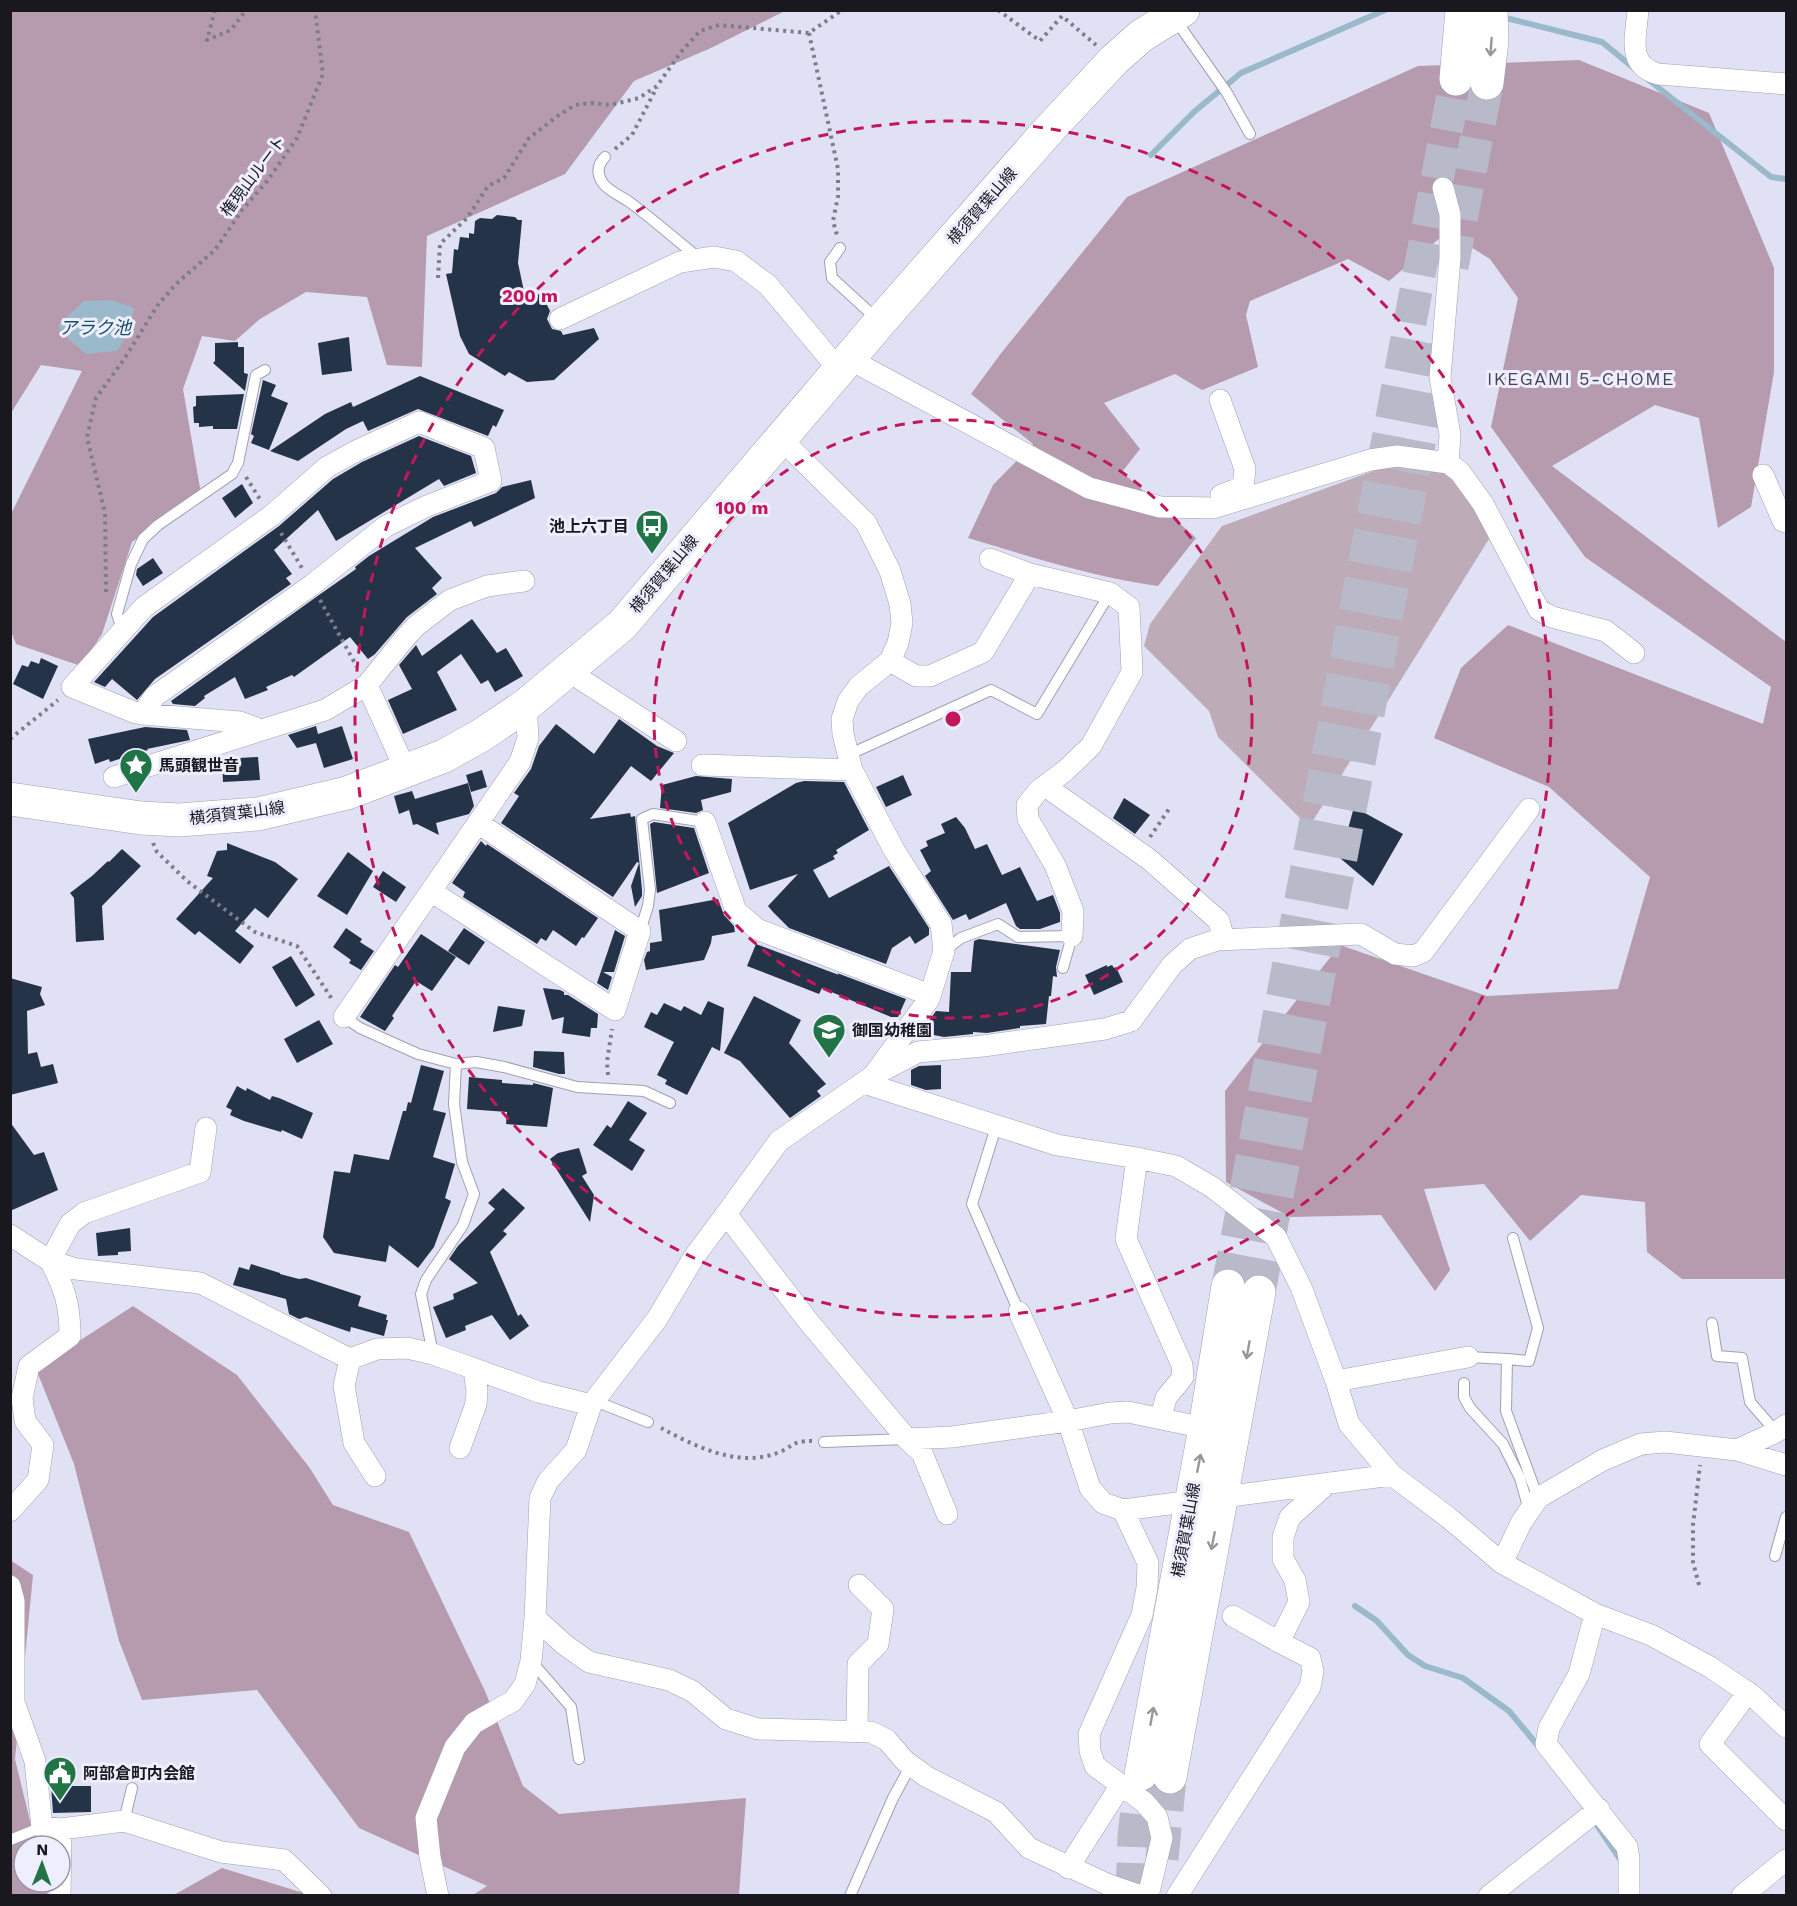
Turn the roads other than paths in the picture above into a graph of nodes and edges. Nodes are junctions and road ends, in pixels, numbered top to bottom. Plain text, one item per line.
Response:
1 (1462, 10) edge
2 (1491, 10) edge
3 (1638, 10) edge
4 (1178, 13) edge
5 (1786, 84) edge
6 (1250, 134) dead end
7 (605, 157) road end
8 (1443, 188) dead end
9 (840, 248) road end
10 (700, 259) junction
11 (560, 319) dead end
12 (880, 322) junction
13 (845, 365) junction
14 (266, 370) dead end
15 (1220, 400) dead end
16 (780, 438) junction
17 (1448, 463) junction
18 (1763, 475) dead end
19 (1213, 508) junction
20 (1786, 522) edge
21 (990, 558) dead end
22 (1030, 574) junction
23 (524, 581) dead end
24 (1110, 593) junction
25 (119, 622) junction
26 (1634, 653) dead end
27 (890, 661) junction
28 (568, 671) junction
29 (367, 685) junction
30 (526, 705) junction
31 (142, 714) junction
32 (261, 730) junction
33 (676, 741) dead end
34 (850, 763) junction
35 (702, 765) dead end
36 (406, 771) junction
37 (114, 777) dead end
38 (1045, 786) junction
39 (10, 799) edge
40 (1529, 809) dead end
41 (705, 822) joint
42 (478, 823) junction
43 (432, 892) junction
44 (640, 931) junction
45 (1072, 936) junction
46 (1224, 939) junction
47 (944, 951) junction
48 (1063, 969) dead end
49 (930, 995) junction
50 (345, 1017) joint
51 (456, 1064) junction
52 (869, 1080) junction
53 (670, 1103) dead end
54 (996, 1126) junction
55 (206, 1128) dead end
56 (1137, 1158) junction
57 (726, 1214) junction
58 (10, 1235) edge
59 (1513, 1238) dead end
60 (50, 1261) junction
61 (1019, 1312) joint
62 (1712, 1323) dead end
63 (433, 1354) junction
64 (1468, 1357) joint
65 (350, 1359) junction
66 (1507, 1359) junction
67 (474, 1370) junction
68 (1336, 1381) junction
69 (1464, 1383) dead end
70 (593, 1403) junction
71 (1161, 1417) junction
72 (1068, 1421) junction
73 (648, 1422) road end
74 (1205, 1428) junction
75 (1781, 1429) edge
76 (908, 1438) junction
77 (824, 1442) road end
78 (460, 1448) dead end
79 (1737, 1450) junction
80 (1786, 1465) edge
81 (1392, 1475) junction
82 (375, 1476) dead end
83 (1328, 1483) junction
84 (1207, 1498) junction
85 (1533, 1504) junction
86 (1123, 1510) junction
87 (10, 1511) edge
88 (947, 1514) dead end
89 (1786, 1516) edge
90 (1775, 1557) dead end
91 (1502, 1563) junction
92 (859, 1585) dead end
93 (10, 1586) edge
94 (1595, 1614) junction
95 (1233, 1616) dead end
96 (535, 1618) junction
97 (1279, 1642) junction
98 (531, 1661) junction
99 (1748, 1692) junction
100 (1786, 1727) edge
101 (857, 1732) junction
102 (579, 1759) dead end
103 (911, 1765) junction
104 (1144, 1778) junction
105 (132, 1788) dead end
106 (1599, 1809) junction
107 (1786, 1820) edge
108 (124, 1821) junction
109 (51, 1828) junction
110 (10, 1840) edge
111 (1786, 1860) edge
112 (1068, 1868) junction
113 (60, 1896) edge
114 (321, 1896) edge
115 (438, 1896) edge
116 (850, 1896) edge
117 (1141, 1896) edge
118 (1148, 1896) edge
119 (1177, 1896) edge
120 (1489, 1896) edge
121 (1629, 1896) edge
122 (1742, 1896) edge

2 -> 1 main road
3 - 5 street
4 - 6 lane
4 - 12 main road, 横須賀葉山線
7 - 10 lane
8 - 17 street
9 - 12 lane
10 - 11 street
10 - 13 street
12 - 13 main road, 横須賀葉山線
13 - 16 main road, 横須賀葉山線
13 - 19 street
14 - 25 lane
15 - 19 street
16 - 27 street
16 - 28 main road, 横須賀葉山線
17 - 19 street
17 - 26 street
18 - 20 street
21 - 22 street
22 - 24 street
22 - 27 street
23 - 29 street
24 - 34 lane
24 - 38 street
25 - 31 street
25 - 31 street
27 - 34 street
28 - 30 main road, 横須賀葉山線
28 - 33 street
29 - 32 street
29 - 36 street
30 - 36 main road, 横須賀葉山線
30 - 42 street
31 - 32 street
32 - 37 street
34 - 35 street
34 - 47 street
36 - 39 main road, 横須賀葉山線
38 - 45 street
38 - 46 street
40 - 46 street
41 - 44 lane
41 - 49 street
42 - 43 street
42 - 44 street
43 - 44 street
43 - 50 street
45 - 47 lane
45 - 48 lane
46 - 52 street
47 - 49 street
49 - 52 street
50 - 51 lane
51 - 53 lane
51 - 63 lane
52 - 54 street
52 - 57 street
54 - 56 street
54 - 61 lane
55 - 60 street
56 - 68 street
56 - 71 street
57 - 70 street
57 - 76 street
58 - 60 street
59 - 66 lane
60 - 65 street
60 - 87 street
61 - 72 street
62 - 75 lane
63 - 65 street
63 - 67 street
64 - 66 lane
64 - 68 street
65 - 82 street
66 - 85 lane
67 - 70 street
67 - 78 street
68 - 81 street
69 - 85 lane
70 - 73 lane
70 - 96 street
71 - 72 street
71 - 74 street
72 - 76 street
72 - 86 street
84 -> 74 main road, 横須賀葉山線
74 -> 84 main road, 横須賀葉山線
75 - 79 street
76 - 77 lane
76 - 88 street
79 - 80 street
79 - 85 street
81 - 83 street
81 - 91 street
83 - 84 street
83 - 97 street
84 - 86 street
84 - 104 main road, 横須賀葉山線
85 - 91 street
86 - 104 street
89 - 90 lane
91 - 94 street
92 - 101 street
93 - 109 street
94 - 99 street
94 - 106 street
95 - 97 street
96 - 98 street
96 - 101 street
97 - 119 street
98 - 102 lane
98 - 115 street
99 - 100 street
99 - 107 street
101 - 103 street
103 - 112 street
103 - 116 lane
104 - 112 street
104 - 118 street
105 - 108 lane
106 - 120 street
106 - 121 street
108 - 109 street
108 - 114 street
109 - 110 lane
109 - 113 street
111 - 122 street
112 - 117 street

